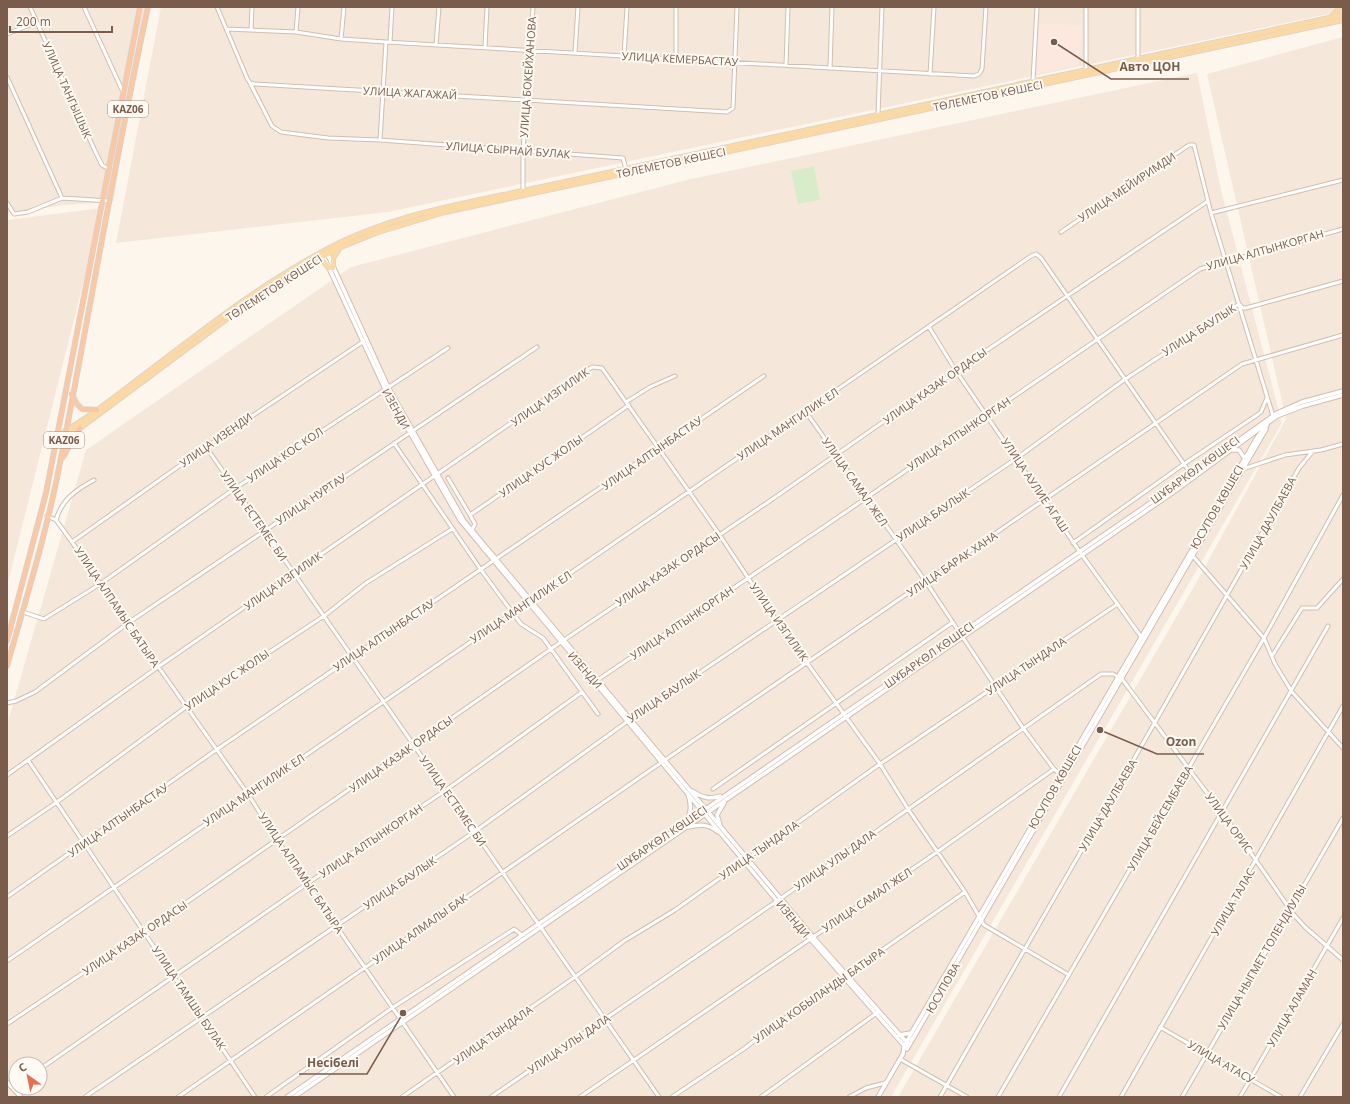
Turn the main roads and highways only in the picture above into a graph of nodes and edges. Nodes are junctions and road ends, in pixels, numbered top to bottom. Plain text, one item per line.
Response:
1 (148, 7) edge
2 (1342, 7) edge
3 (139, 8) edge
4 (1343, 15) edge
5 (1328, 18) junction
6 (1343, 20) edge
7 (1033, 81) junction
8 (1021, 89) junction
9 (878, 117) junction
10 (523, 193) junction
11 (341, 247) junction
12 (324, 253) junction
13 (310, 263) junction
14 (72, 393) junction
15 (97, 410) junction
16 (80, 428) junction
17 (65, 434) junction
18 (57, 438) junction
19 (60, 464) junction
20 (7, 641) edge
21 (7, 666) edge

1 - 14 highway, KАZ06
2 - 5 main road
3 - 18 highway, KАZ06
4 - 5 main road, ТӨЛЕМЕТОВ КӨШЕСІ
5 - 7 main road, ТӨЛЕМЕТОВ КӨШЕСІ
6 - 8 main road, ТӨЛЕМЕТОВ КӨШЕСІ
7 - 8 main road
7 - 9 main road, ТӨЛЕМЕТОВ КӨШЕСІ
8 - 9 main road, ТӨЛЕМЕТОВ КӨШЕСІ
9 - 10 main road, ТӨЛЕМЕТОВ КӨШЕСІ
9 - 10 main road, ТӨЛЕМЕТОВ КӨШЕСІ
10 - 11 main road, ТӨЛЕМЕТОВ КӨШЕСІ
10 - 12 main road, ТӨЛЕМЕТОВ КӨШЕСІ
11 - 12 main road, ТӨЛЕМЕТОВ КӨШЕСІ
11 - 13 main road
12 - 13 main road, ТӨЛЕМЕТОВ КӨШЕСІ
12 - 15 main road, ТӨЛЕМЕТОВ КӨШЕСІ
13 - 16 main road, ТӨЛЕМЕТОВ КӨШЕСІ
14 - 15 highway
14 - 17 highway, KАZ06
15 - 17 main road, ТӨЛЕМЕТОВ КӨШЕСІ
16 - 17 main road, ТӨЛЕМЕТОВ КӨШЕСІ
16 - 19 highway
17 - 18 main road, ТӨЛЕМЕТОВ КӨШЕСІ
17 - 19 highway, KАZ06
18 - 20 highway, KАZ06
19 - 21 highway, KАZ06

